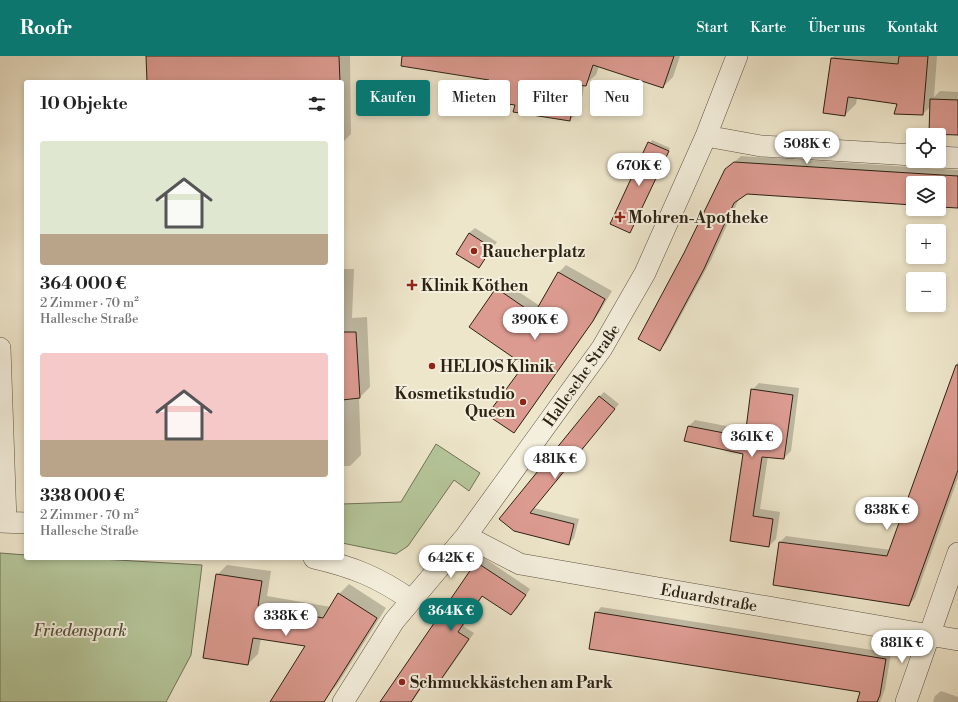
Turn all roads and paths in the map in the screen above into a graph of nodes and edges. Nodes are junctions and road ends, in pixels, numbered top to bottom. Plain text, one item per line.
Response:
1 (737, 56) edge
2 (706, 136) junction
3 (906, 155) edge
4 (946, 157) edge
5 (958, 158) edge
6 (0, 348) edge
7 (11, 522) edge
8 (466, 536) junction
9 (958, 553) edge
10 (322, 560) edge
11 (411, 600) junction
12 (929, 636) junction
13 (958, 640) edge
14 (343, 702) edge
15 (906, 702) edge

1 - 2 street, Hallesche Straße
2 - 3 street
2 - 8 street, Hallesche Straße
4 - 5 street
6 - 7 street
8 - 11 street, Hallesche Straße
8 - 12 street, Eduardstraße
9 - 12 street
10 - 11 street
11 - 14 street, Hallesche Straße
12 - 13 street, Eduardstraße
12 - 15 street

